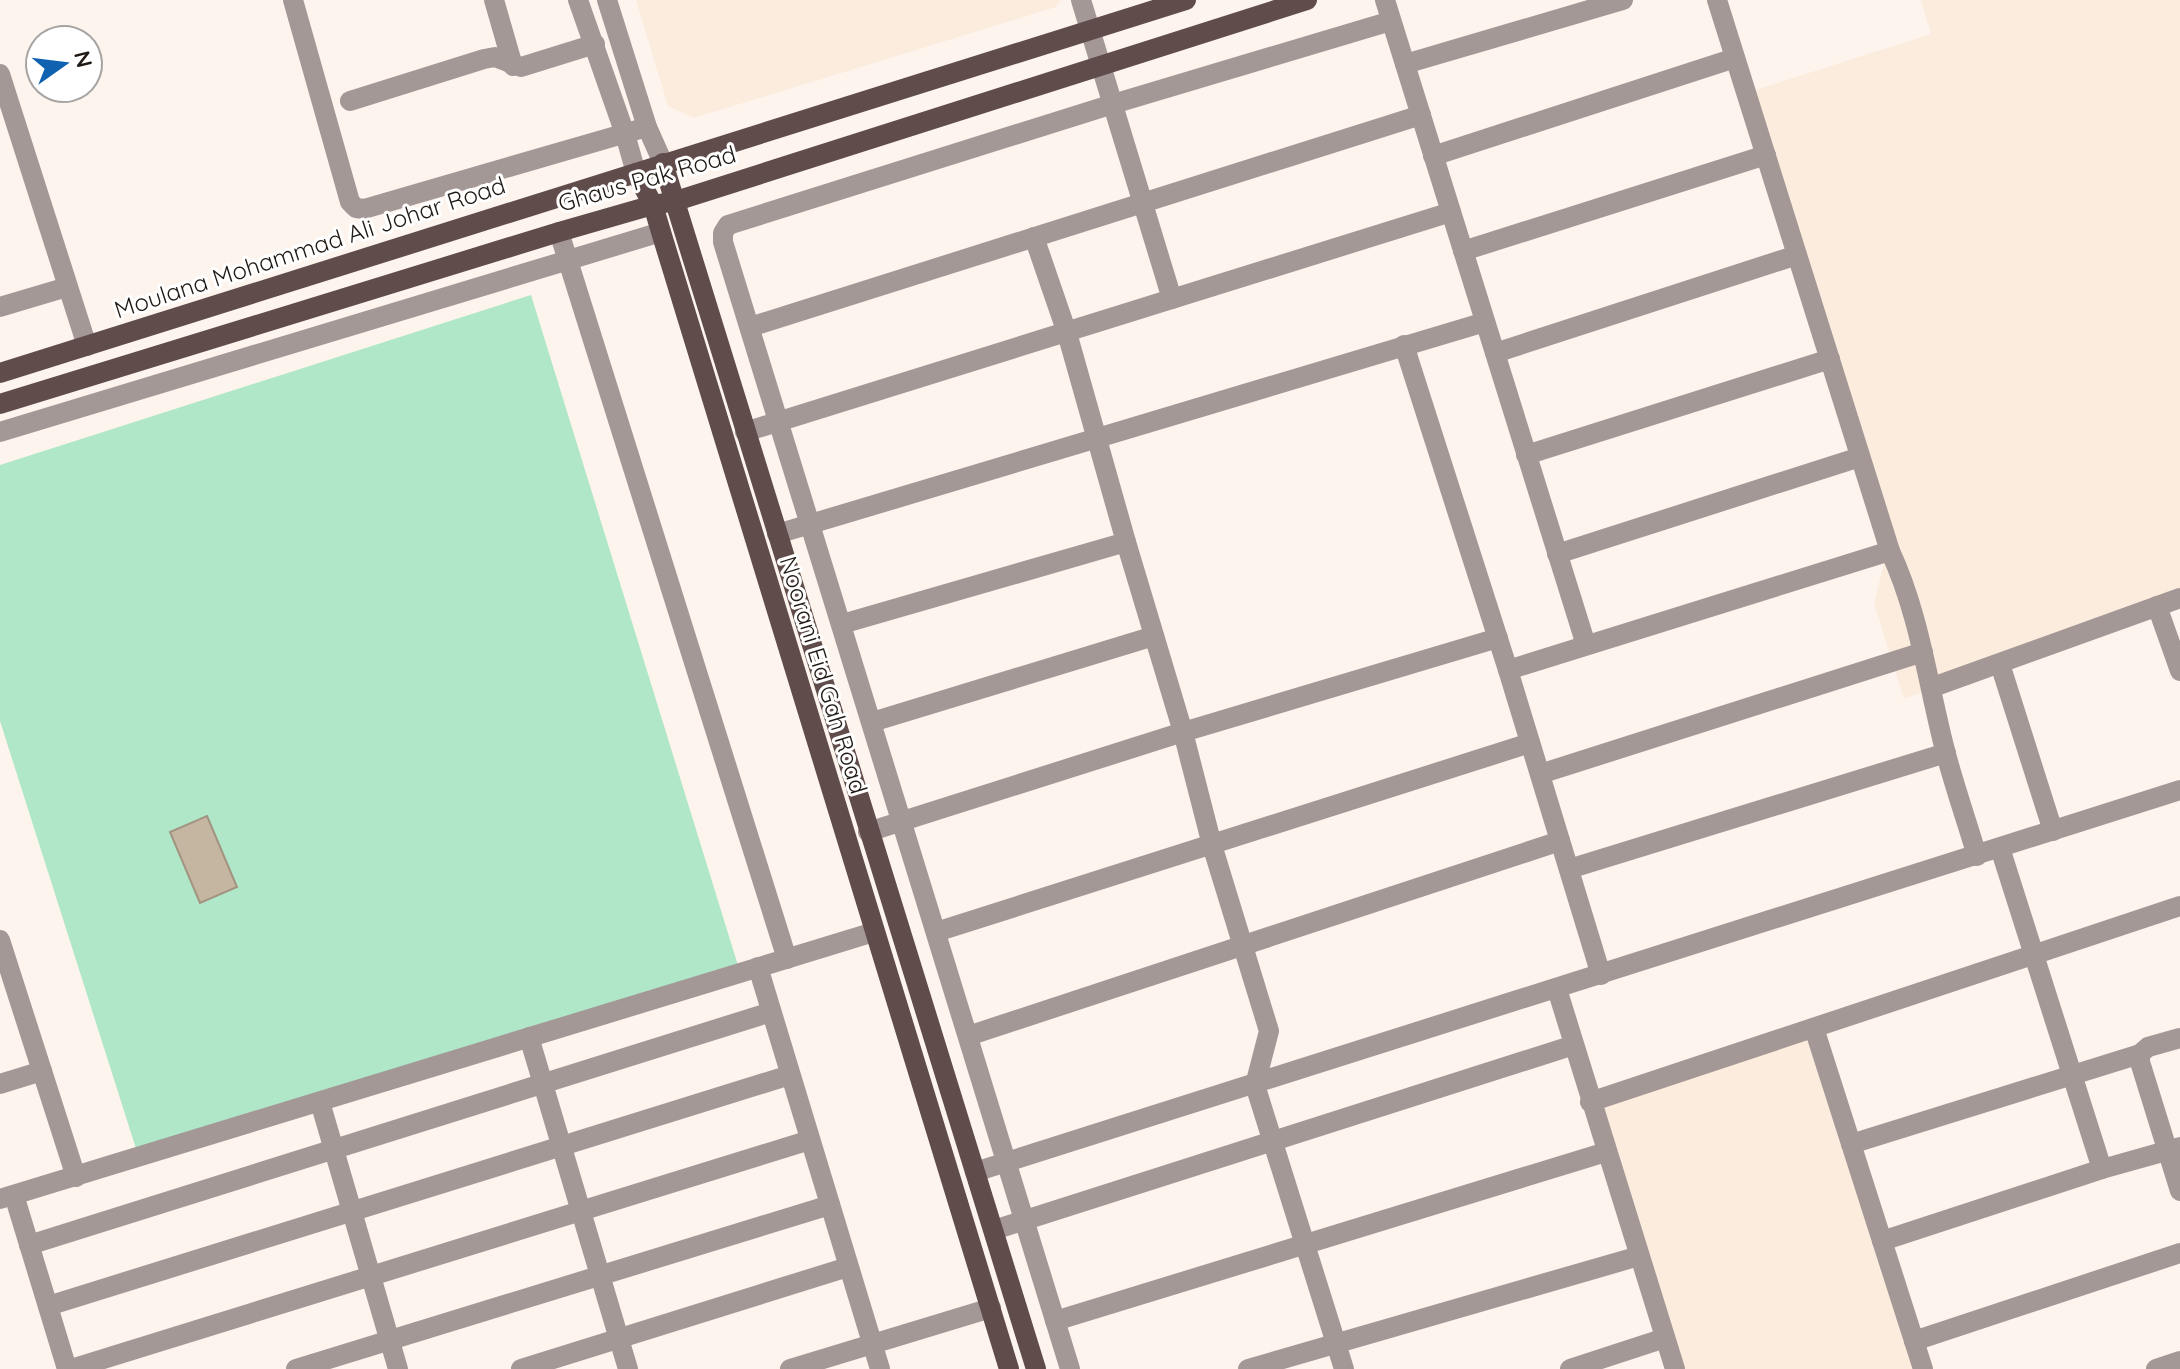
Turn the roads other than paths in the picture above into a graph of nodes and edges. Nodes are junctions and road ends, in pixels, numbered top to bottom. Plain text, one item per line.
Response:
1 (293, 0) edge
2 (494, 0) edge
3 (578, 0) edge
4 (607, 0) edge
5 (1081, 0) edge
6 (1186, 0) edge
7 (1307, 0) edge
8 (1385, 0) edge
9 (1623, 0) edge
10 (1717, 0) edge
11 (1391, 21) junction
12 (1090, 30) junction
13 (595, 44) junction
14 (1735, 58) junction
15 (1101, 64) junction
16 (1405, 64) junction
17 (513, 66) junction
18 (0, 74) edge
19 (350, 101) dead end
20 (1113, 104) junction
21 (1421, 115) junction
22 (647, 127) junction
23 (625, 134) junction
24 (1766, 155) junction
25 (1433, 156) junction
26 (663, 163) junction
27 (636, 173) junction
28 (676, 201) junction
29 (1143, 202) junction
30 (653, 205) junction
31 (1451, 212) junction
32 (559, 232) junction
33 (661, 232) junction
34 (1034, 237) junction
35 (1463, 251) junction
36 (1797, 255) junction
37 (568, 258) junction
38 (67, 287) junction
39 (1172, 299) junction
40 (0, 307) edge
41 (1485, 322) junction
42 (750, 327) junction
43 (1067, 333) junction
44 (1404, 345) junction
45 (87, 346) junction
46 (1495, 353) junction
47 (1830, 359) junction
48 (0, 373) edge
49 (0, 404) edge
50 (779, 422) junction
51 (0, 432) edge
52 (745, 432) junction
53 (1096, 440) junction
54 (1526, 455) junction
55 (1860, 457) junction
56 (812, 525) junction
57 (777, 534) junction
58 (1126, 542) junction
59 (1890, 551) junction
60 (1557, 554) junction
61 (2180, 598) edge
62 (2157, 606) junction
63 (842, 624) junction
64 (1154, 636) junction
65 (1498, 638) junction
66 (1586, 645) junction
67 (1923, 652) junction
68 (2000, 664) junction
69 (1508, 670) junction
70 (2180, 671) edge
71 (1933, 687) junction
72 (872, 722) junction
73 (1183, 732) junction
74 (1530, 743) junction
75 (1946, 753) junction
76 (1540, 774) junction
77 (2180, 790) edge
78 (903, 821) junction
79 (2053, 831) junction
80 (868, 832) junction
81 (1560, 841) junction
82 (1212, 845) junction
83 (2000, 848) junction
84 (1977, 856) junction
85 (1569, 869) junction
86 (2180, 906) edge
87 (874, 932) junction
88 (936, 932) junction
89 (0, 940) edge
90 (1243, 946) junction
91 (2035, 954) junction
92 (787, 959) junction
93 (758, 967) junction
94 (1601, 975) junction
95 (7, 986) edge
96 (1557, 989) junction
97 (771, 1012) junction
98 (1814, 1028) junction
99 (968, 1036) junction
100 (529, 1037) junction
101 (2180, 1038) edge
102 (1574, 1045) junction
103 (2140, 1054) junction
104 (42, 1071) junction
105 (2072, 1073) junction
106 (790, 1075) junction
107 (0, 1084) edge
108 (543, 1084) junction
109 (1255, 1085) junction
110 (320, 1102) junction
111 (1590, 1102) junction
112 (810, 1140) junction
113 (1273, 1142) junction
114 (1851, 1144) junction
115 (562, 1146) junction
116 (334, 1149) junction
117 (2174, 1149) edge
118 (1606, 1152) junction
119 (1007, 1164) junction
120 (2102, 1169) junction
121 (975, 1172) junction
122 (76, 1177) junction
123 (2180, 1191) edge
124 (7, 1197) edge
125 (830, 1205) junction
126 (352, 1211) junction
127 (581, 1211) junction
128 (1024, 1219) junction
129 (994, 1230) junction
130 (1882, 1241) junction
131 (1305, 1244) junction
132 (29, 1245) junction
133 (2180, 1253) edge
134 (1639, 1256) junction
135 (848, 1267) junction
136 (600, 1275) junction
137 (371, 1276) junction
138 (48, 1306) junction
139 (991, 1308) junction
140 (1055, 1321) junction
141 (619, 1338) junction
142 (1665, 1338) junction
143 (390, 1340) junction
144 (1914, 1341) junction
145 (1336, 1344) junction
146 (872, 1345) junction
147 (2180, 1361) edge
148 (69, 1369) edge
149 (296, 1369) edge
150 (398, 1369) edge
151 (521, 1369) edge
152 (628, 1369) edge
153 (790, 1369) edge
154 (880, 1369) edge
155 (1009, 1369) edge
156 (1036, 1369) edge
157 (1070, 1369) edge
158 (1248, 1369) edge
159 (1344, 1369) edge
160 (1570, 1369) edge
161 (1675, 1369) edge
162 (1923, 1369) edge
163 (2156, 1369) edge

1 - 23 street
2 - 17 street
3 - 13 street, Noorani Eid Gah Road
4 - 22 street, Noorani Eid Gah Road
5 - 12 street
6 - 12 main road
7 - 15 main road, Ghaus Pak Road
8 - 11 street
9 - 16 street
10 - 14 street
11 - 16 street
11 - 20 street
12 - 15 street
12 - 26 main road
13 - 17 street
13 - 23 street, Noorani Eid Gah Road
14 - 24 street
14 - 25 street
15 - 20 street
15 - 28 main road, Ghaus Pak Road
16 - 21 street
17 - 19 street
18 - 38 street
20 - 29 street
20 - 42 street
21 - 25 street
21 - 29 street
22 - 23 street
22 - 26 street, Noorani Eid Gah Road
23 - 27 street, Noorani Eid Gah Road
24 - 35 street
24 - 36 street
25 - 31 street
26 - 27 main road, Moulana Mohammad Ali Johar Road
26 - 28 main road, Noorani Eid Gah Road
27 - 30 main road, Noorani Eid Gah Road
27 - 45 main road, Moulana Mohammad Ali Johar Road
28 - 30 main road, Ghaus Pak Road
28 - 52 main road, Noorani Eid Gah Road
29 - 34 street
29 - 39 street
30 - 32 main road, Ghaus Pak Road
30 - 33 main road, Noorani Eid Gah Road
31 - 35 street
31 - 39 street
32 - 37 street
32 - 49 main road, Ghaus Pak Road
33 - 37 street
33 - 87 main road, Noorani Eid Gah Road
34 - 42 street
34 - 43 street
35 - 41 street
36 - 46 street
36 - 47 street
37 - 51 street
37 - 92 street
38 - 40 street
38 - 45 street
39 - 43 street
41 - 44 street
41 - 46 street
42 - 50 street
43 - 50 street
43 - 53 street
44 - 53 street
44 - 65 street
45 - 48 main road, Moulana Mohammad Ali Johar Road
46 - 54 street
47 - 54 street
47 - 55 street
50 - 52 street
50 - 56 street
52 - 57 main road, Noorani Eid Gah Road
53 - 56 street
53 - 58 street
54 - 60 street
55 - 59 street
55 - 60 street
56 - 57 street
56 - 63 street
57 - 80 main road, Noorani Eid Gah Road
58 - 63 street
58 - 64 street
59 - 66 street
59 - 67 street
60 - 66 street
61 - 62 street
62 - 68 street
62 - 70 street
63 - 72 street
64 - 72 street
64 - 73 street
65 - 69 street
65 - 73 street
66 - 69 street
67 - 71 street
67 - 76 street
68 - 71 street
68 - 79 street
69 - 74 street
71 - 75 street
72 - 78 street
73 - 78 street
73 - 82 street
74 - 76 street
74 - 82 street
75 - 84 street
75 - 85 street
76 - 81 street
77 - 79 street
78 - 80 street
78 - 88 street
79 - 83 street
80 - 121 main road, Noorani Eid Gah Road
81 - 85 street
81 - 90 street
82 - 88 street
82 - 90 street
83 - 84 street
83 - 91 street
84 - 94 street
85 - 94 street
86 - 91 street
87 - 92 street
87 - 139 main road, Noorani Eid Gah Road
88 - 99 street
89 - 95 street
90 - 99 street
90 - 109 street
91 - 98 street
91 - 105 street
92 - 93 street
93 - 97 street
93 - 100 street
94 - 96 street
95 - 104 street
96 - 102 street
96 - 109 street
97 - 106 street
97 - 108 street
98 - 111 street
98 - 114 street
99 - 119 street
100 - 108 street
100 - 110 street
101 - 103 street
102 - 111 street
102 - 113 street
103 - 105 street
103 - 117 street
104 - 107 street
104 - 122 street
105 - 114 street
105 - 120 street
106 - 112 street
106 - 115 street
108 - 115 street
108 - 116 street
109 - 113 street
109 - 119 street
110 - 116 street
110 - 122 street
111 - 118 street
112 - 125 street
112 - 127 street
113 - 128 street
113 - 131 street
114 - 130 street
115 - 126 street
115 - 127 street
116 - 126 street
116 - 132 street
117 - 120 street
117 - 123 street
118 - 131 street
118 - 134 street
119 - 121 street
119 - 128 street
120 - 130 street
121 - 129 main road, Noorani Eid Gah Road
122 - 124 street
124 - 132 street
125 - 135 street
125 - 136 street
126 - 137 street
126 - 138 street
127 - 136 street
127 - 137 street
128 - 129 street
128 - 140 street
129 - 156 main road, Noorani Eid Gah Road
130 - 144 street
131 - 140 street
131 - 145 street
132 - 138 street
133 - 144 street
134 - 142 street
134 - 145 street
135 - 141 street
135 - 146 street
136 - 141 street
136 - 143 street
137 - 143 street
137 - 148 street
138 - 148 street
139 - 146 street
139 - 155 main road, Noorani Eid Gah Road
140 - 157 street
141 - 151 street
141 - 152 street
142 - 160 street
142 - 161 street
143 - 149 street
143 - 150 street
144 - 162 street
145 - 158 street
145 - 159 street
146 - 153 street
146 - 154 street
147 - 163 street

